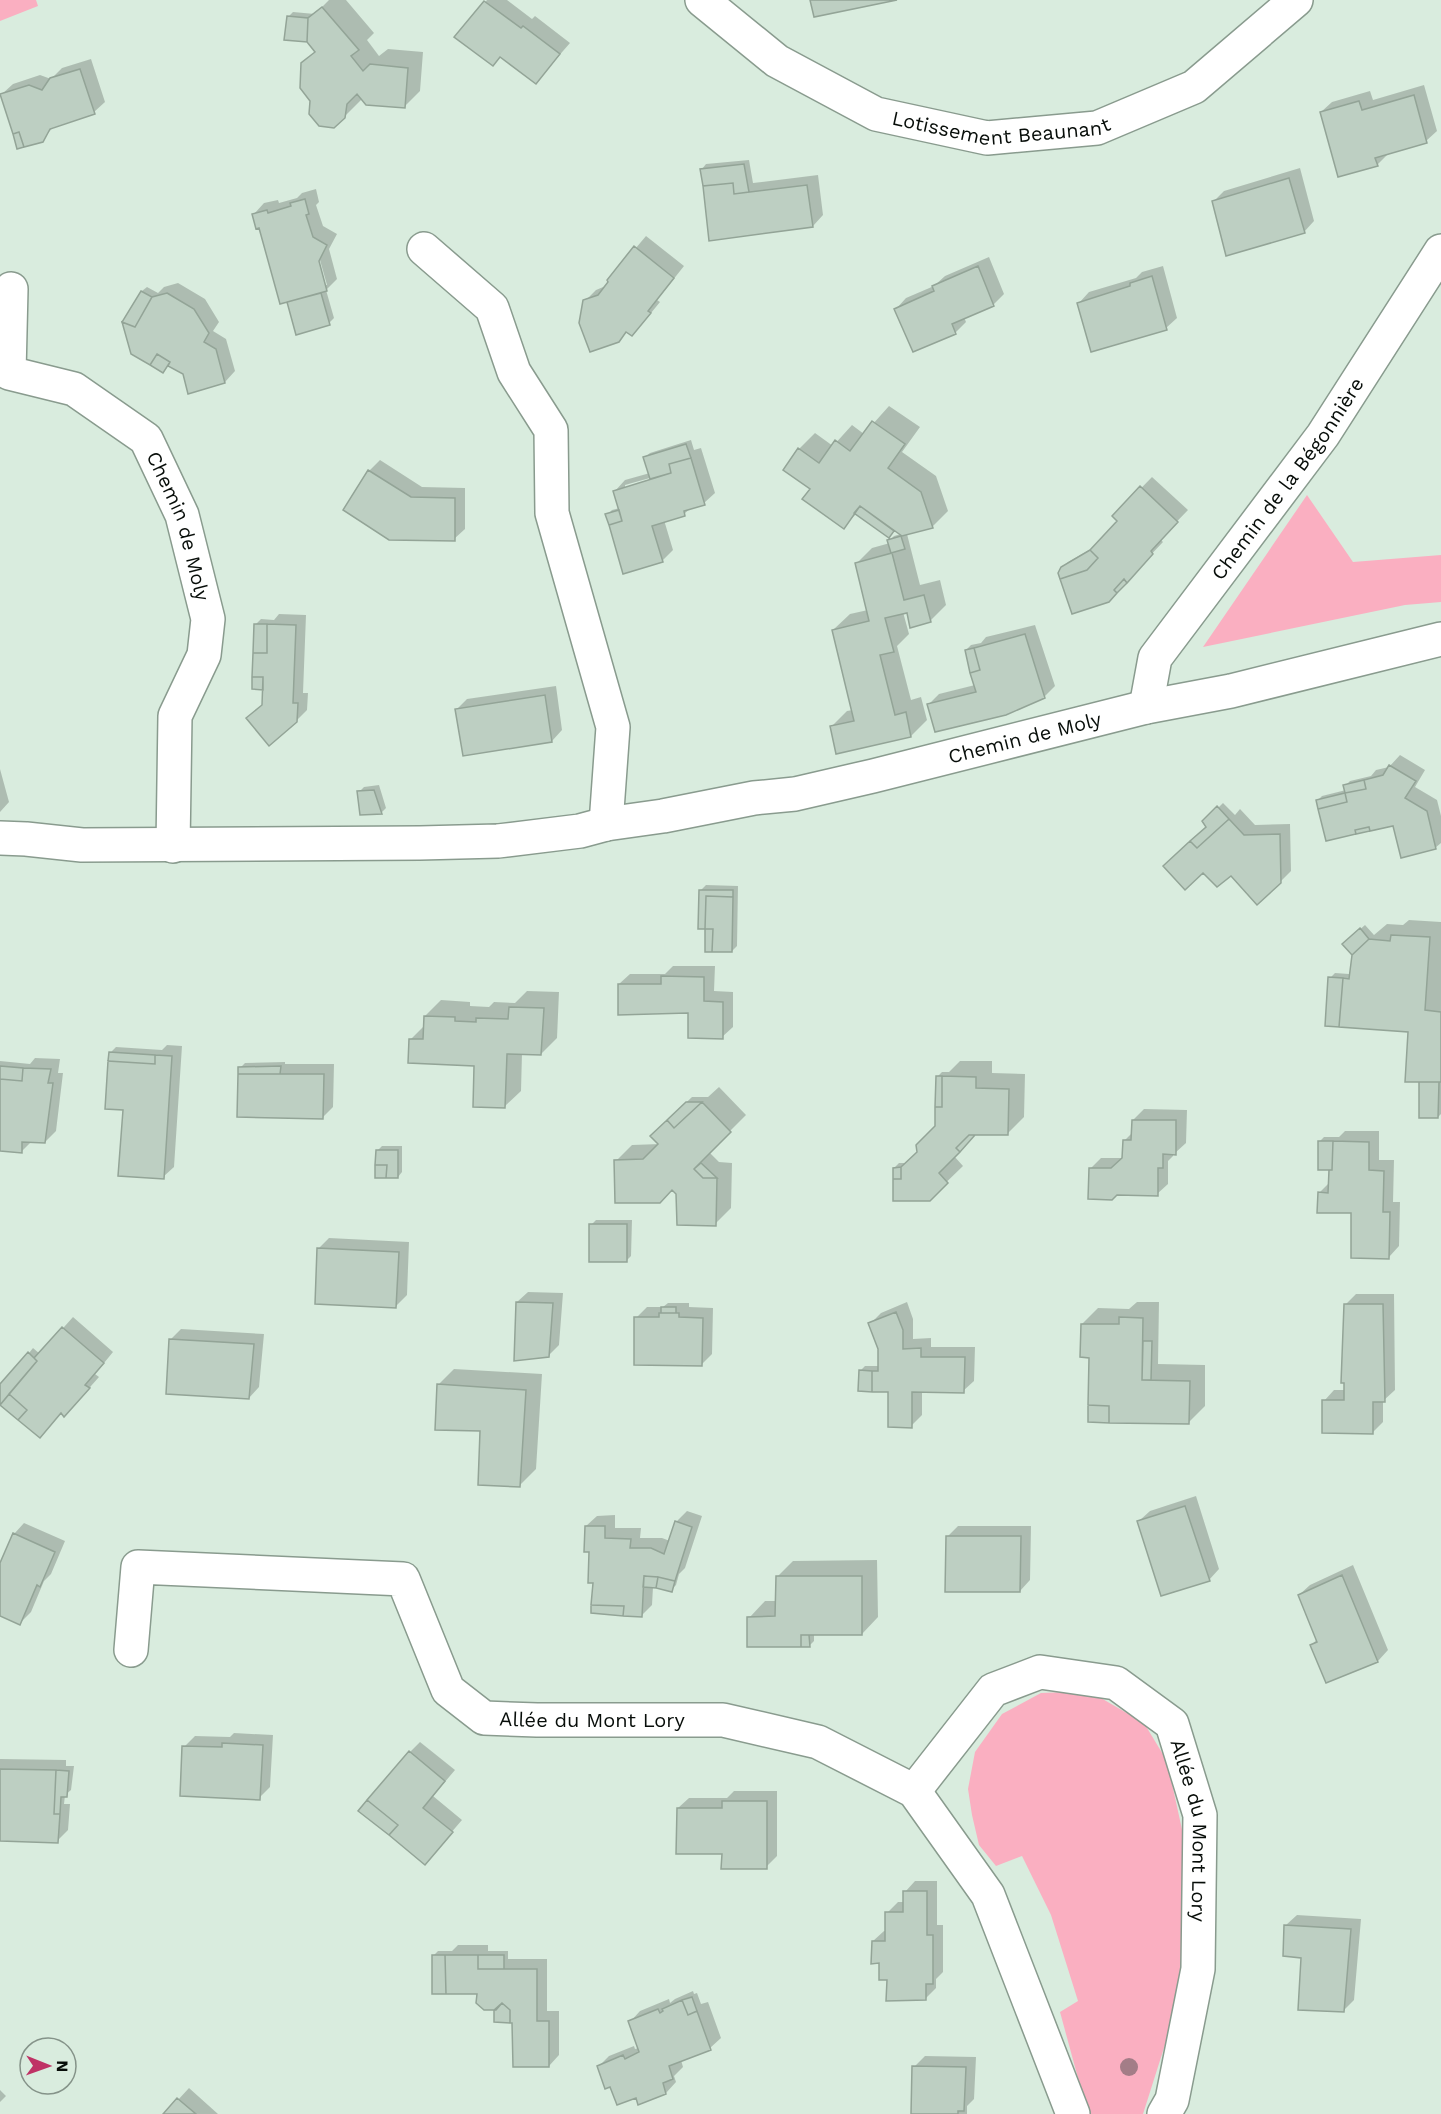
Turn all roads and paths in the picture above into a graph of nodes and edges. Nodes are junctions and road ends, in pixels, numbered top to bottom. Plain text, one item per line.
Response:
1 (702, 0) edge
2 (1296, 0) edge
3 (424, 249) dead end
4 (1441, 251) edge
5 (11, 289) dead end
6 (1441, 639) edge
7 (1146, 707) junction
8 (606, 824) junction
9 (0, 838) edge
10 (172, 846) junction
11 (131, 1650) dead end
12 (914, 1791) junction
13 (1074, 2114) edge
14 (1164, 2114) edge

1 - 2 street, Lotissement Beaunant
3 - 8 street
4 - 7 street, Chemin de la Bégonnière
5 - 10 street, Chemin de Moly
6 - 7 street, Chemin de Moly
7 - 8 street, Chemin de Moly
8 - 10 street, Chemin de Moly
9 - 10 street, Chemin de Moly
11 - 12 street, Allée du Mont Lory
12 - 13 street, Allée du Mont Lory
12 - 14 street, Allée du Mont Lory

